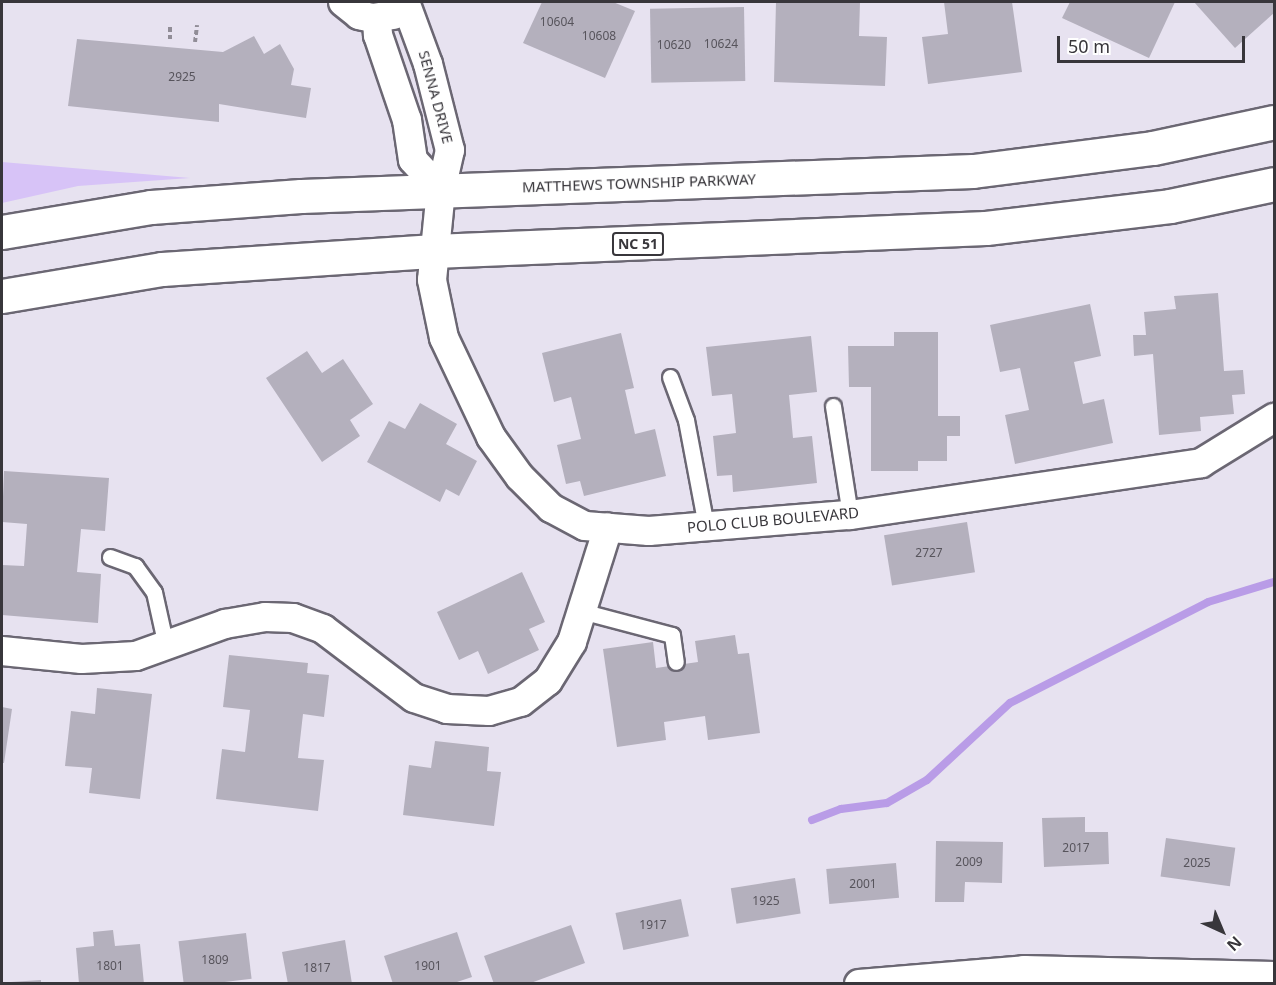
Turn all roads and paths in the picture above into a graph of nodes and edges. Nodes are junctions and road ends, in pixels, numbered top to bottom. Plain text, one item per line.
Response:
1 (343, 2) edge
2 (410, 4) edge
3 (377, 18) junction
4 (170, 24) dead end
5 (196, 25) dead end
6 (170, 39) dead end
7 (195, 42) dead end
8 (1275, 122) edge
9 (1275, 184) edge
10 (441, 190) junction
11 (2, 232) edge
12 (434, 252) junction
13 (2, 296) edge
14 (670, 377) dead end
15 (833, 406) dead end
16 (1275, 418) edge
17 (850, 515) junction
18 (706, 526) junction
19 (609, 528) junction
20 (110, 557) dead end
21 (581, 611) junction
22 (166, 646) junction
23 (2, 651) edge
24 (676, 662) dead end
25 (1275, 976) edge
26 (859, 984) edge

1 - 3 street
2 - 3 street, SENNA DRIVE
2 - 10 street, SENNA DRIVE
3 - 10 street
4 - 6 path
5 - 7 path
8 - 10 main road, MATTHEWS TOWNSHIP PARKWAY
9 - 12 main road, NC 51
10 - 11 main road, MATTHEWS TOWNSHIP PARKWAY
10 - 12 street, SENNA DRIVE
12 - 13 main road, NC 51
12 - 19 street, POLO CLUB BOULEVARD
14 - 18 lane
15 - 17 lane
16 - 17 street, POLO CLUB BOULEVARD
17 - 18 street, POLO CLUB BOULEVARD
18 - 19 street, POLO CLUB BOULEVARD
19 - 21 street
20 - 22 lane
21 - 22 street
21 - 24 lane
22 - 23 street
25 - 26 street

